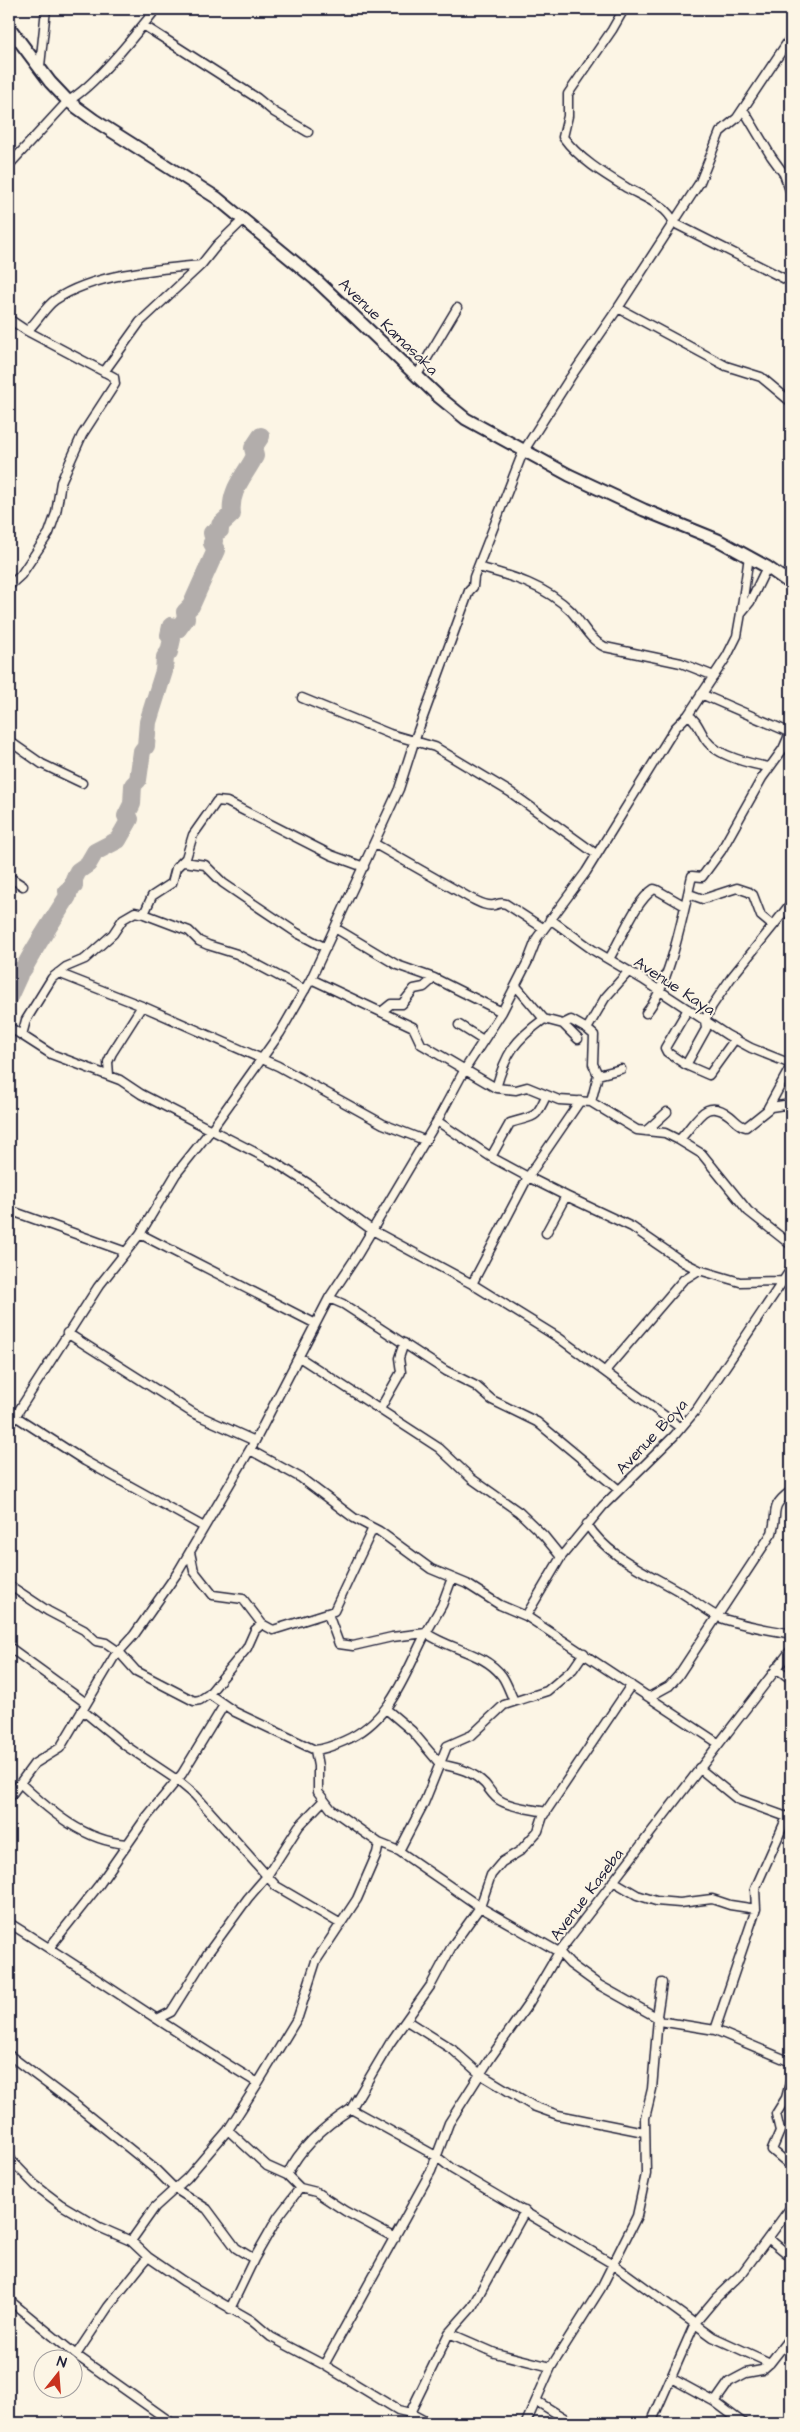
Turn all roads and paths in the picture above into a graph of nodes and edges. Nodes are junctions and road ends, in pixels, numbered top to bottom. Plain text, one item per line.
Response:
1 (46, 9) edge
2 (156, 9) edge
3 (624, 9) edge
4 (785, 9) edge
5 (791, 11) edge
6 (143, 25) junction
7 (9, 27) edge
8 (791, 37) edge
9 (40, 66) junction
10 (68, 101) junction
11 (743, 109) junction
12 (308, 132) dead end
13 (9, 165) edge
14 (791, 193) edge
15 (791, 201) edge
16 (791, 213) edge
17 (243, 220) junction
18 (674, 223) junction
19 (201, 264) junction
20 (791, 282) edge
21 (457, 308) dead end
22 (618, 308) junction
23 (10, 323) edge
24 (27, 331) junction
25 (104, 372) junction
26 (417, 375) junction
27 (791, 402) edge
28 (523, 452) junction
29 (749, 556) junction
30 (478, 567) junction
31 (767, 567) junction
32 (791, 569) edge
33 (788, 581) edge
34 (9, 586) edge
35 (741, 613) junction
36 (714, 676) junction
37 (701, 694) junction
38 (302, 698) dead end
39 (688, 715) junction
40 (791, 733) edge
41 (415, 739) junction
42 (9, 741) edge
43 (769, 767) junction
44 (82, 783) dead end
45 (375, 844) junction
46 (596, 854) junction
47 (184, 862) junction
48 (364, 867) junction
49 (9, 877) edge
50 (23, 886) dead end
51 (689, 894) junction
52 (791, 903) edge
53 (685, 906) junction
54 (144, 914) junction
55 (550, 920) junction
56 (773, 926) junction
57 (335, 928) junction
58 (544, 928) junction
59 (326, 948) junction
60 (609, 959) junction
61 (629, 971) junction
62 (58, 973) junction
63 (434, 978) junction
64 (311, 979) junction
65 (516, 986) junction
66 (305, 990) junction
67 (660, 992) junction
68 (142, 1006) junction
69 (712, 1006) junction
70 (688, 1009) junction
71 (381, 1012) junction
72 (502, 1012) junction
73 (646, 1013) dead end
74 (696, 1015) junction
75 (544, 1019) junction
76 (705, 1020) junction
77 (563, 1024) junction
78 (460, 1025) dead end
79 (9, 1027) edge
80 (588, 1029) junction
81 (22, 1036) junction
82 (578, 1039) dead end
83 (735, 1039) junction
84 (483, 1040) junction
85 (262, 1060) junction
86 (686, 1065) junction
87 (791, 1065) edge
88 (465, 1069) junction
89 (621, 1069) dead end
90 (109, 1074) junction
91 (598, 1075) junction
92 (496, 1088) junction
93 (546, 1096) junction
94 (580, 1101) junction
95 (591, 1102) junction
96 (791, 1104) edge
97 (768, 1109) junction
98 (667, 1112) dead end
99 (437, 1121) junction
100 (211, 1130) junction
101 (646, 1131) junction
102 (424, 1140) junction
103 (679, 1140) junction
104 (491, 1156) junction
105 (528, 1177) junction
106 (566, 1196) junction
107 (9, 1210) edge
108 (372, 1230) junction
109 (546, 1233) dead end
110 (140, 1234) junction
111 (791, 1245) edge
112 (126, 1252) junction
113 (791, 1268) edge
114 (699, 1270) junction
115 (782, 1281) junction
116 (472, 1284) junction
117 (329, 1298) junction
118 (314, 1323) junction
119 (67, 1333) junction
120 (404, 1343) junction
121 (299, 1357) junction
122 (605, 1371) junction
123 (380, 1409) junction
124 (15, 1416) junction
125 (9, 1426) edge
126 (681, 1428) junction
127 (255, 1441) junction
128 (250, 1450) junction
129 (619, 1490) junction
130 (791, 1490) edge
131 (588, 1524) junction
132 (204, 1527) junction
133 (373, 1528) junction
134 (190, 1552) junction
135 (561, 1556) junction
136 (194, 1571) junction
137 (178, 1572) junction
138 (452, 1578) junction
139 (9, 1585) edge
140 (328, 1614) junction
141 (526, 1616) junction
142 (718, 1616) junction
143 (262, 1624) junction
144 (426, 1633) junction
145 (791, 1634) edge
146 (9, 1647) edge
147 (791, 1650) edge
148 (119, 1652) junction
149 (584, 1654) junction
150 (776, 1668) junction
151 (791, 1679) edge
152 (631, 1685) junction
153 (209, 1694) junction
154 (649, 1697) junction
155 (514, 1701) junction
156 (224, 1706) junction
157 (84, 1707) junction
158 (386, 1709) junction
159 (718, 1743) junction
160 (315, 1750) junction
161 (440, 1764) junction
162 (700, 1768) junction
163 (177, 1780) junction
164 (15, 1786) edge
165 (9, 1798) edge
166 (323, 1801) junction
167 (546, 1812) junction
168 (789, 1816) edge
169 (379, 1843) junction
170 (127, 1844) junction
171 (399, 1851) junction
172 (268, 1876) junction
173 (614, 1882) junction
174 (480, 1907) junction
175 (756, 1909) junction
176 (9, 1923) edge
177 (340, 1924) junction
178 (48, 1948) junction
179 (559, 1952) junction
180 (662, 1983) dead end
181 (658, 2018) junction
182 (157, 2019) junction
183 (407, 2021) junction
184 (715, 2030) junction
185 (9, 2055) edge
186 (791, 2062) edge
187 (480, 2074) junction
188 (791, 2079) edge
189 (258, 2083) junction
190 (351, 2108) junction
191 (228, 2130) junction
192 (644, 2132) junction
193 (436, 2156) junction
194 (9, 2158) edge
195 (791, 2166) edge
196 (287, 2175) junction
197 (174, 2188) junction
198 (300, 2188) junction
199 (791, 2207) edge
200 (525, 2211) junction
201 (395, 2238) junction
202 (768, 2238) junction
203 (132, 2241) junction
204 (148, 2257) junction
205 (791, 2257) edge
206 (254, 2259) junction
207 (613, 2264) junction
208 (9, 2300) edge
209 (230, 2309) junction
210 (695, 2323) junction
211 (449, 2333) junction
212 (791, 2336) edge
213 (70, 2350) edge
214 (79, 2350) edge
215 (82, 2359) edge
216 (770, 2363) junction
217 (324, 2365) junction
218 (551, 2367) junction
219 (671, 2378) junction
220 (538, 2402) junction
221 (715, 2402) junction
222 (410, 2413) junction
223 (172, 2423) edge
224 (429, 2423) edge
225 (526, 2423) edge
226 (572, 2423) edge
227 (651, 2423) edge
228 (743, 2423) edge

1 - 9 street
2 - 6 street
3 - 18 street
4 - 5 street
6 - 10 street
6 - 12 street
7 - 9 street, Avenue Kamasaka
8 - 11 street
9 - 10 street, Avenue Kamasaka
10 - 13 street
10 - 17 street, Avenue Kamasaka
11 - 14 street
11 - 18 street
15 - 16 street
17 - 19 street
17 - 26 street, Avenue Kamasaka
18 - 20 street
18 - 22 street
19 - 24 street
19 - 25 street
21 - 26 street
22 - 27 street
22 - 28 street
23 - 24 street
24 - 25 street
25 - 34 street
26 - 28 street, Avenue Kamasaka
28 - 29 street, Avenue Kamasaka
28 - 30 street
29 - 31 street, Avenue Kamasaka
29 - 35 street
30 - 36 street
30 - 41 street
31 - 33 street, Avenue Kamasaka
31 - 35 street
32 - 33 street
35 - 36 street
36 - 37 street
37 - 39 street
37 - 40 street
38 - 41 street
39 - 43 street
39 - 46 street
40 - 43 street
41 - 45 street
41 - 46 street
42 - 44 street
43 - 51 street
45 - 48 street
45 - 58 street
46 - 55 street
47 - 48 street
47 - 54 street
47 - 59 street
48 - 57 street
49 - 50 street
51 - 53 street
51 - 56 street
52 - 56 street
53 - 60 street
53 - 67 street
54 - 62 street
54 - 66 street
55 - 58 street
55 - 60 street, Avenue Kaya
56 - 69 street
57 - 59 street
57 - 63 street
58 - 65 street
59 - 64 street
60 - 61 street, Avenue Kaya
61 - 67 street, Avenue Kaya
61 - 80 street
62 - 68 street
62 - 81 street
63 - 71 street
63 - 72 street
64 - 66 street
64 - 71 street
65 - 72 street
65 - 75 street
66 - 85 street
67 - 70 street, Avenue Kaya
67 - 73 street
68 - 85 street
68 - 90 street
69 - 74 street
69 - 76 street
70 - 74 street, Avenue Kaya
70 - 86 street
71 - 88 street
72 - 84 street
74 - 76 street, Avenue Kaya
75 - 77 street
75 - 92 street
76 - 83 street, Avenue Kaya
76 - 86 street
77 - 80 street
77 - 82 street
78 - 84 street
79 - 81 street
80 - 91 street
81 - 90 street
83 - 86 street
83 - 87 street, Avenue Kaya
84 - 88 street
85 - 100 street
85 - 102 street
87 - 97 street
88 - 92 street
88 - 99 street
89 - 91 street
90 - 100 street
91 - 95 street
92 - 93 street
93 - 94 street
93 - 104 street
94 - 95 street
94 - 105 street
95 - 101 street
96 - 97 street
97 - 103 street
98 - 101 street
99 - 102 street
99 - 104 street
100 - 108 street
100 - 110 street
101 - 103 street
102 - 108 street
103 - 111 street
104 - 105 street
105 - 106 street
105 - 116 street
106 - 109 street
106 - 114 street
107 - 112 street
108 - 116 street
108 - 117 street
110 - 112 street
110 - 118 street
112 - 119 street
113 - 115 street, Avenue Boya
114 - 115 street
114 - 122 street
115 - 126 street, Avenue Boya
116 - 122 street
117 - 118 street
117 - 120 street
118 - 121 street
119 - 124 street
119 - 127 street
120 - 123 street
120 - 129 street
121 - 123 street
121 - 127 street
122 - 126 street
123 - 135 street
124 - 125 street
124 - 132 street
126 - 129 street, Avenue Boya
127 - 128 street
128 - 132 street
128 - 133 street
129 - 131 street, Avenue Boya
130 - 142 street
131 - 135 street, Avenue Boya
131 - 142 street
132 - 134 street
133 - 138 street
133 - 140 street
134 - 136 street
134 - 137 street
135 - 141 street, Avenue Boya
136 - 137 street
136 - 143 street
137 - 148 street
138 - 141 street
138 - 144 street
139 - 148 street
140 - 143 street
140 - 144 street
141 - 149 street
142 - 145 street
142 - 154 street
143 - 153 street
144 - 155 street
144 - 158 street
146 - 157 street
147 - 150 street, Avenue Kaseba
148 - 153 street
148 - 157 street
149 - 152 street
149 - 155 street
150 - 151 street
150 - 159 street, Avenue Kaseba
152 - 154 street
152 - 167 street
153 - 156 street
154 - 159 street
155 - 161 street
156 - 160 street
156 - 163 street
157 - 163 street
157 - 164 street
158 - 160 street
158 - 161 street
159 - 162 street, Avenue Kaseba
160 - 166 street
161 - 167 street
161 - 171 street
162 - 168 street
162 - 173 street, Avenue Kaseba
163 - 170 street
163 - 172 street
164 - 165 street
164 - 170 street
166 - 169 street
166 - 172 street
167 - 174 street
168 - 175 street
169 - 171 street
169 - 177 street
170 - 178 street
171 - 174 street
172 - 177 street
172 - 182 street
173 - 175 street
173 - 179 street, Avenue Kaseba
174 - 179 street
174 - 183 street
175 - 184 street
176 - 178 street
177 - 189 street
178 - 182 street
179 - 181 street, Avenue Kaseba
179 - 187 street
180 - 181 street
181 - 184 street, Avenue Kaseba
181 - 192 street
182 - 189 street
183 - 187 street
183 - 190 street
184 - 186 street, Avenue Kaseba
185 - 197 street
187 - 192 street
187 - 193 street
188 - 195 street
189 - 191 street
190 - 193 street
190 - 196 street
191 - 196 street
191 - 197 street
192 - 207 street
193 - 200 street
193 - 201 street
194 - 203 street
196 - 198 street
197 - 203 street
197 - 206 street
198 - 201 street
198 - 206 street
199 - 202 street
200 - 207 street
200 - 211 street
201 - 217 street
202 - 205 street
202 - 210 street
203 - 204 street
204 - 209 street
204 - 214 street
206 - 209 street
207 - 210 street
207 - 218 street
208 - 213 street
209 - 217 street
210 - 216 street
210 - 219 street
211 - 218 street
211 - 222 street
212 - 216 street
215 - 223 street
216 - 221 street
217 - 222 street
218 - 220 street
219 - 221 street
219 - 227 street
220 - 225 street
220 - 226 street
221 - 228 street
222 - 224 street

